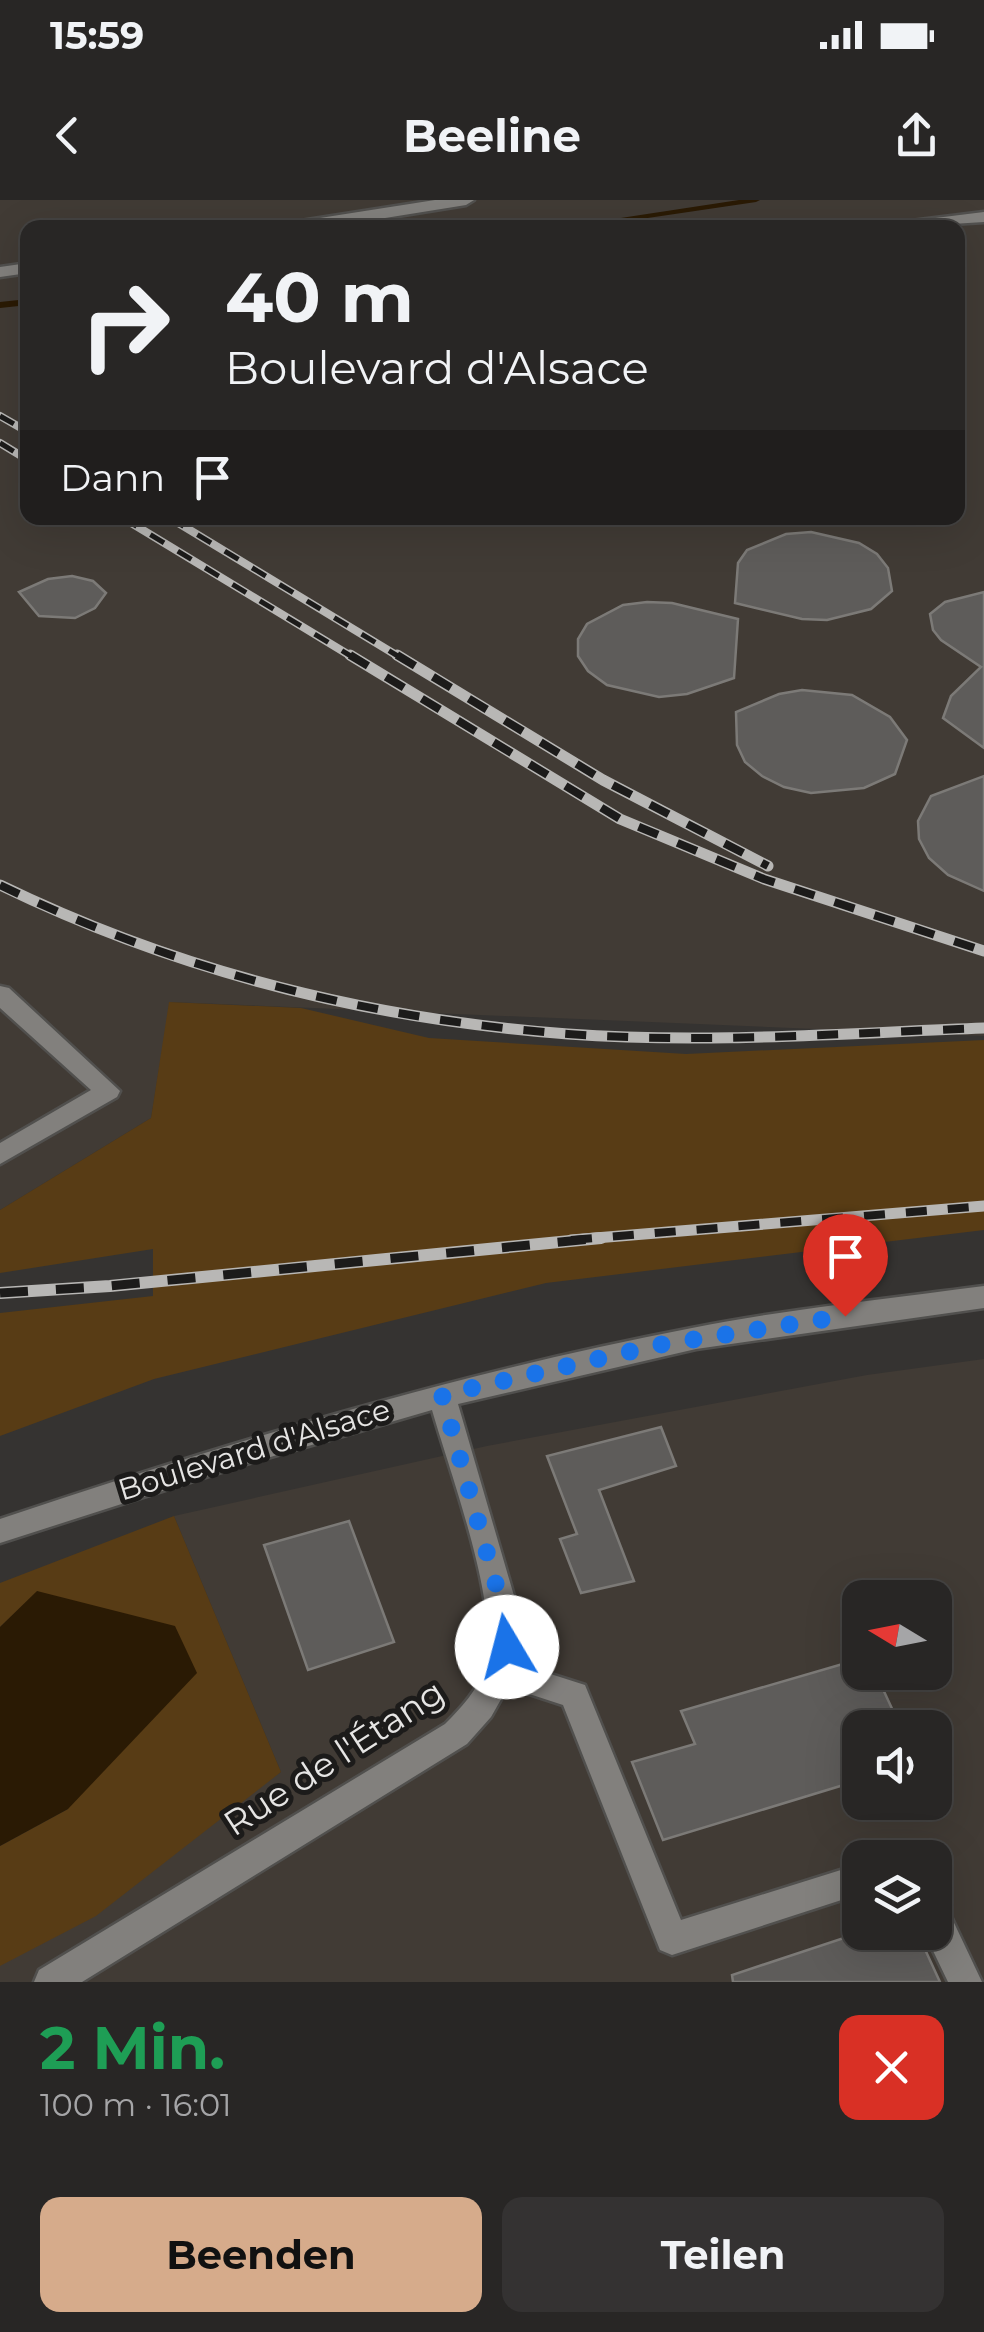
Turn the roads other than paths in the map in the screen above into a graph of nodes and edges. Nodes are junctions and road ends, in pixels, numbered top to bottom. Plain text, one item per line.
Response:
1 (466, 200) edge
2 (339, 220) edge
3 (0, 994) edge
4 (0, 1155) edge
5 (984, 1297) edge
6 (442, 1395) junction
7 (0, 1531) edge
8 (499, 1672) junction
9 (842, 1885) edge
10 (950, 1950) edge
11 (51, 1982) edge
12 (965, 1982) edge

1 - 2 street
3 - 4 street
5 - 6 street, Boulevard d'Alsace
6 - 7 street, Boulevard d'Alsace
6 - 8 street, Rue de l'Étang
8 - 9 street
8 - 11 street, Rue de l'Étang
10 - 12 street

